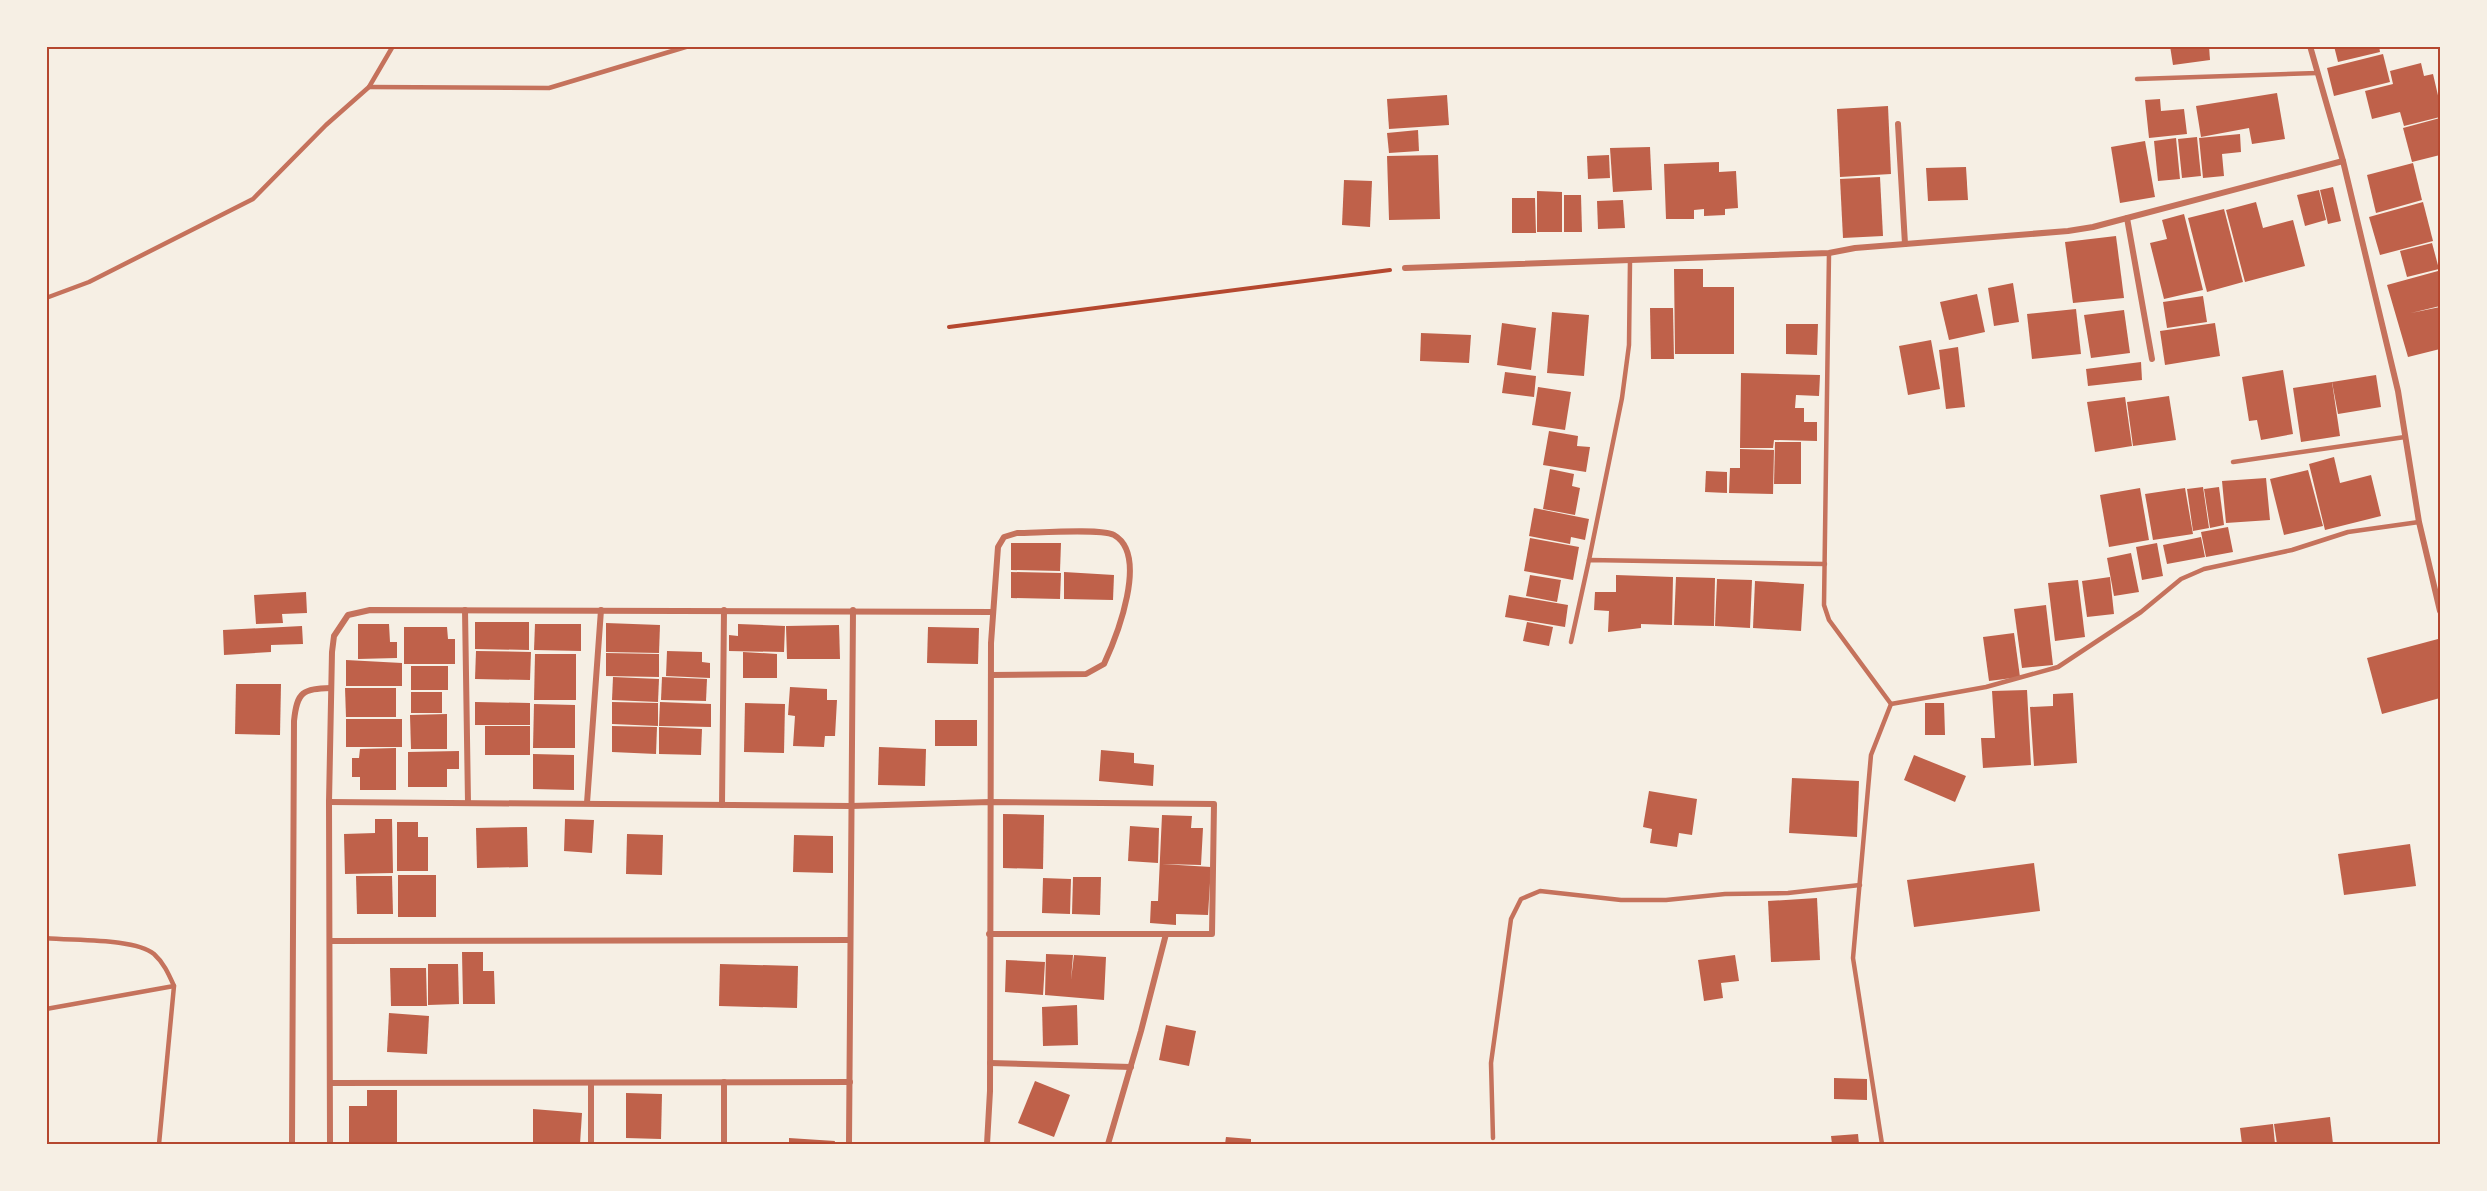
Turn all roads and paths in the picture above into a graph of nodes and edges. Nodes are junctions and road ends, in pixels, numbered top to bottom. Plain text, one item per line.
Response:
1 (393, 46) edge
2 (689, 46) edge
3 (2310, 46) edge
4 (2317, 74) junction
5 (2138, 79) dead end
6 (369, 87) junction
7 (1898, 124) dead end
8 (2343, 161) junction
9 (2127, 219) junction
10 (1905, 244) junction
11 (1828, 254) junction
12 (1630, 261) junction
13 (1405, 268) joint
14 (46, 298) edge
15 (949, 327) dead end
16 (2152, 359) dead end
17 (2405, 437) junction
18 (2233, 462) dead end
19 (2419, 522) junction
20 (1589, 560) junction
21 (1825, 564) junction
22 (465, 610) junction
23 (601, 610) junction
24 (724, 610) junction
25 (852, 610) junction
26 (2440, 611) edge
27 (992, 612) junction
28 (1571, 642) dead end
29 (991, 675) junction
30 (332, 688) junction
31 (1891, 704) junction
32 (329, 801) junction
33 (468, 802) junction
34 (990, 802) junction
35 (587, 803) junction
36 (722, 805) junction
37 (852, 806) junction
38 (1860, 885) junction
39 (989, 934) junction
40 (1166, 934) junction
41 (46, 938) edge
42 (850, 940) junction
43 (330, 942) junction
44 (174, 986) junction
45 (46, 1009) edge
46 (990, 1063) junction
47 (1131, 1067) junction
48 (723, 1082) junction
49 (850, 1082) junction
50 (330, 1083) junction
51 (591, 1083) junction
52 (1493, 1138) dead end
53 (159, 1144) edge
54 (292, 1144) edge
55 (330, 1144) edge
56 (591, 1144) edge
57 (724, 1144) edge
58 (849, 1144) edge
59 (987, 1144) edge
60 (1108, 1144) edge
61 (1882, 1144) edge

1 - 6 lane
2 - 6 lane
3 - 4 street
4 - 5 lane
4 - 8 street
6 - 14 lane
7 - 10 street
8 - 9 street
8 - 17 street
9 - 10 street
9 - 16 street
10 - 11 street
11 - 12 street
11 - 21 lane
12 - 13 street
12 - 20 lane
13 - 15 path
17 - 18 lane
17 - 19 street
19 - 26 street
19 - 31 lane
20 - 21 lane
20 - 28 lane
21 - 31 lane
22 - 23 street
22 - 30 street
22 - 33 street
23 - 24 street
23 - 35 street
24 - 25 street
24 - 36 street
25 - 27 street
25 - 37 street
27 - 29 street
27 - 29 street
29 - 34 street
30 - 32 street
30 - 54 street
31 - 38 lane
32 - 33 street
32 - 43 street
33 - 35 street
34 - 37 street
34 - 39 street
34 - 40 street
35 - 36 street
36 - 37 street
37 - 42 street
38 - 52 lane
38 - 61 lane
39 - 40 street
39 - 46 street
40 - 47 street
41 - 44 lane
42 - 43 street
42 - 49 street
43 - 50 street
44 - 45 lane
44 - 53 lane
46 - 47 street
46 - 59 street
47 - 60 street
48 - 49 street
48 - 51 street
48 - 57 street
49 - 58 street
50 - 51 street
50 - 55 street
51 - 56 street

